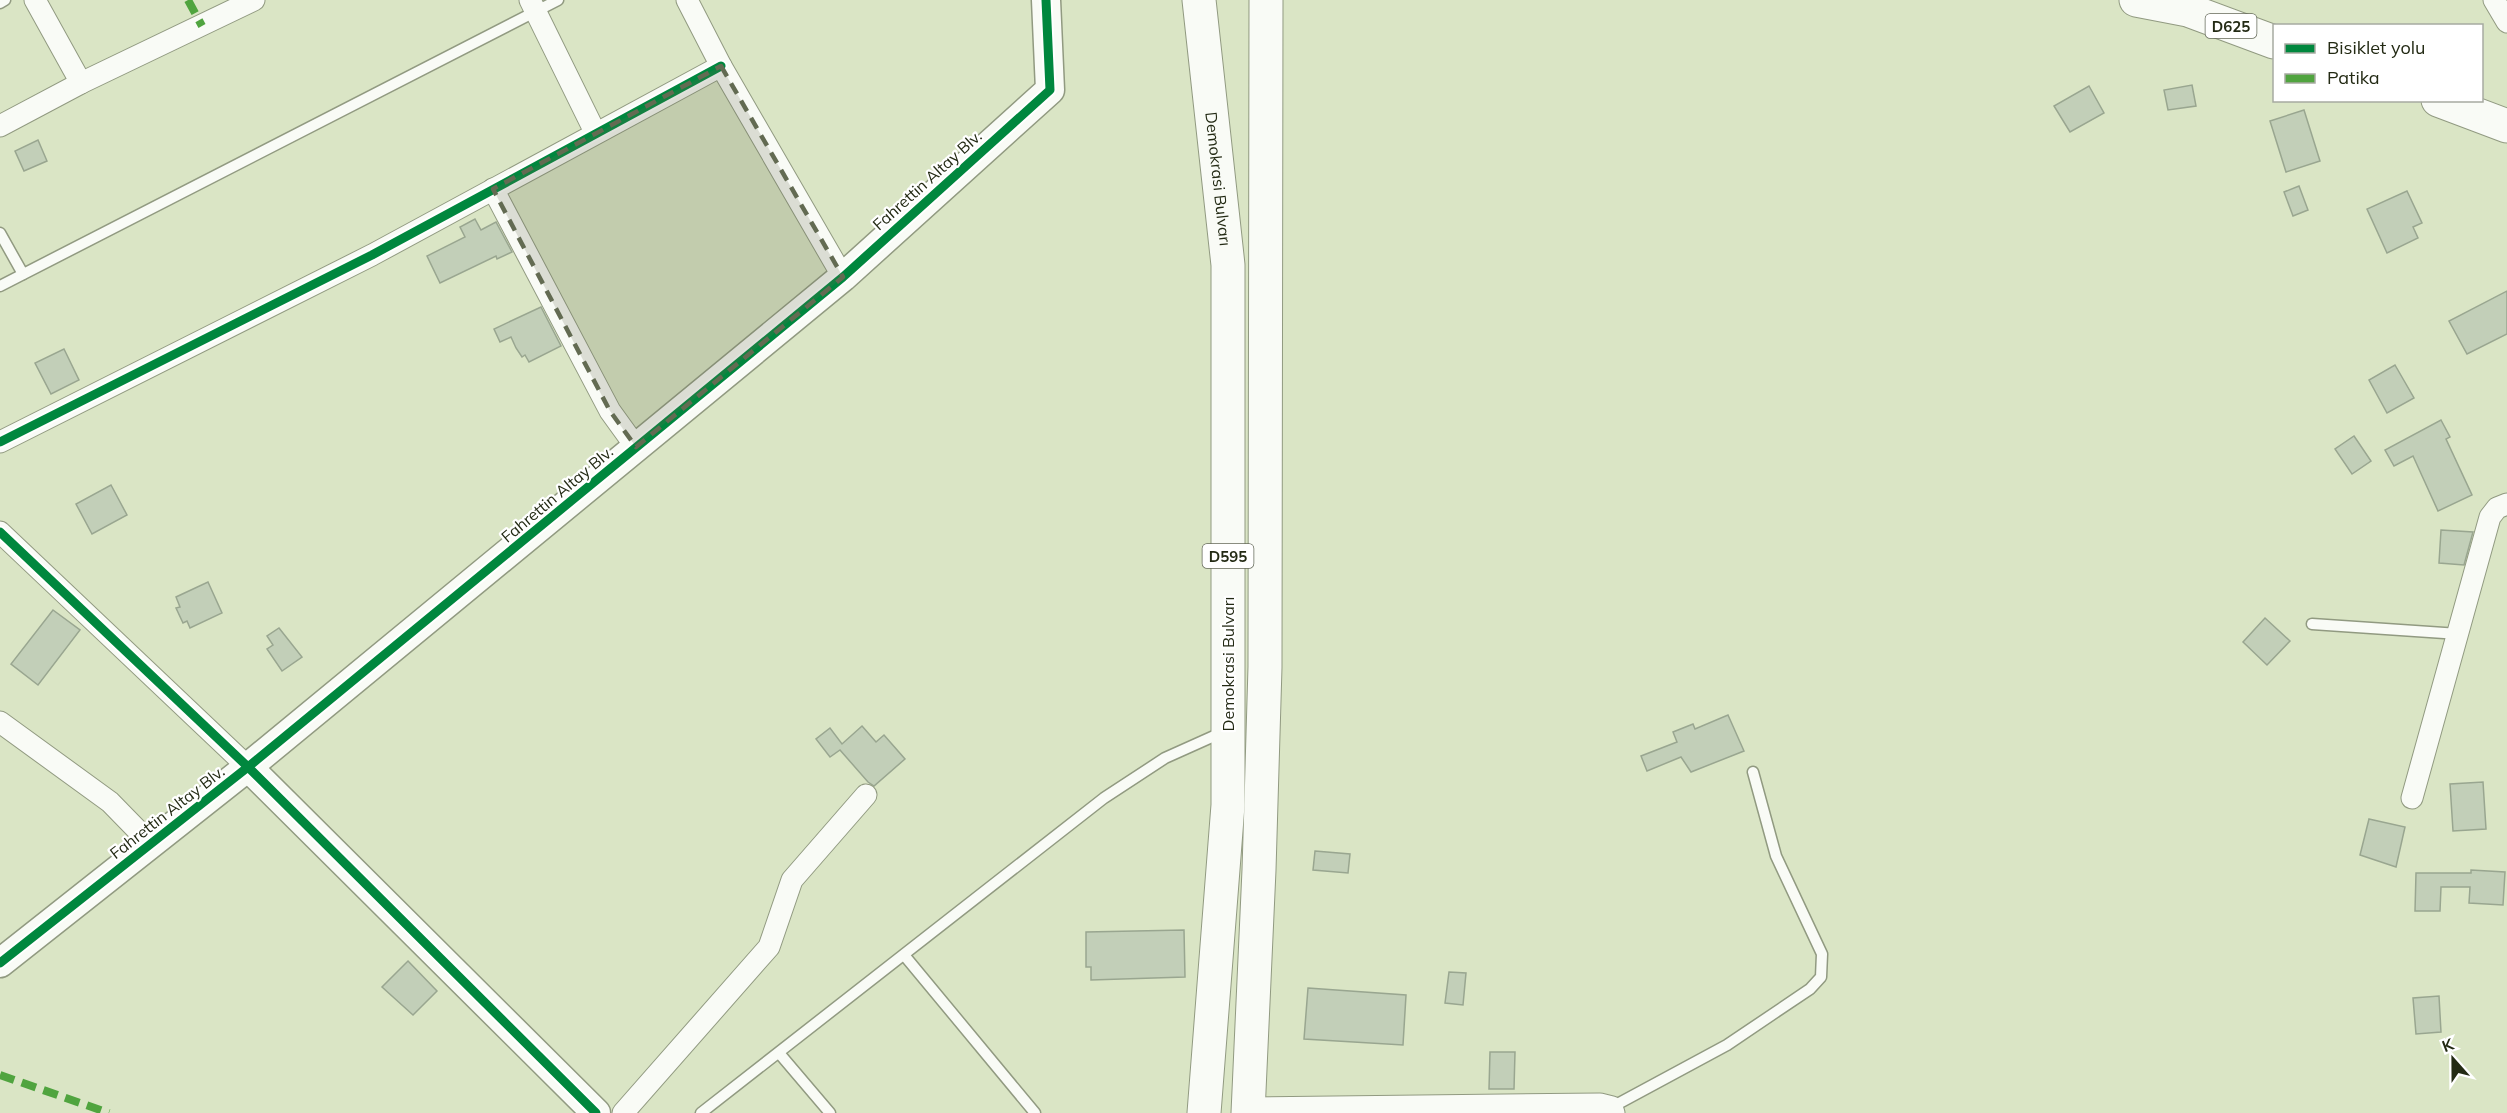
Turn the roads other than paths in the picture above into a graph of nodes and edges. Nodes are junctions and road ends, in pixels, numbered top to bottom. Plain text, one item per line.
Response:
1 (5, 0) edge
2 (35, 0) edge
3 (254, 0) edge
4 (558, 0) edge
5 (687, 0) edge
6 (1046, 0) edge
7 (1199, 0) edge
8 (1266, 0) edge
9 (2136, 0) edge
10 (2494, 0) edge
11 (0, 3) edge
12 (2179, 5) edge
13 (533, 6) edge
14 (2507, 22) edge
15 (2273, 42) edge
16 (721, 66) junction
17 (81, 83) junction
18 (2443, 102) edge
19 (0, 126) edge
20 (2507, 126) edge
21 (595, 132) junction
22 (494, 189) junction
23 (0, 233) edge
24 (23, 274) junction
25 (843, 277) junction
26 (0, 286) edge
27 (0, 442) edge
28 (636, 447) junction
29 (2507, 504) edge
30 (0, 532) edge
31 (2312, 624) dead end
32 (2459, 634) junction
33 (0, 722) edge
34 (1228, 730) junction
35 (248, 767) junction
36 (1753, 772) dead end
37 (866, 795) dead end
38 (2412, 798) dead end
39 (151, 844) junction
40 (904, 955) junction
41 (0, 963) edge
42 (779, 1053) junction
43 (1606, 1109) edge
44 (1463, 1110) edge
45 (1504, 1110) edge
46 (1248, 1111) edge
47 (596, 1113) edge
48 (623, 1113) edge
49 (701, 1113) edge
50 (830, 1113) edge
51 (1035, 1113) edge
52 (1204, 1113) edge

1 - 11 lane
2 - 17 street
3 - 17 street
4 - 13 lane
5 - 16 street
6 - 25 street, Fahrettin Altay Blv.
7 - 34 main road, Demokrasi Bulvarı / D595
8 - 46 main road, D595
9 - 12 main road, D625
10 - 14 street
12 - 15 main road, D625
13 - 21 street
13 - 24 lane
16 - 21 street
16 - 25 street
17 - 19 street
18 - 20 main road
21 - 22 street
22 - 27 street
22 - 28 street
23 - 24 lane
24 - 26 lane
25 - 28 street, Fahrettin Altay Blv.
28 - 35 street, Fahrettin Altay Blv.
29 - 32 street
30 - 35 street
31 - 32 lane
32 - 38 street
33 - 39 street
34 - 40 lane
34 - 52 main road, Demokrasi Bulvarı / D595
35 - 39 street, Fahrettin Altay Blv.
35 - 47 street
36 - 43 lane
37 - 48 street
39 - 41 street, Fahrettin Altay Blv.
40 - 42 lane
40 - 51 lane
42 - 49 lane
42 - 50 lane
43 - 45 street
44 - 45 street
44 - 46 street

